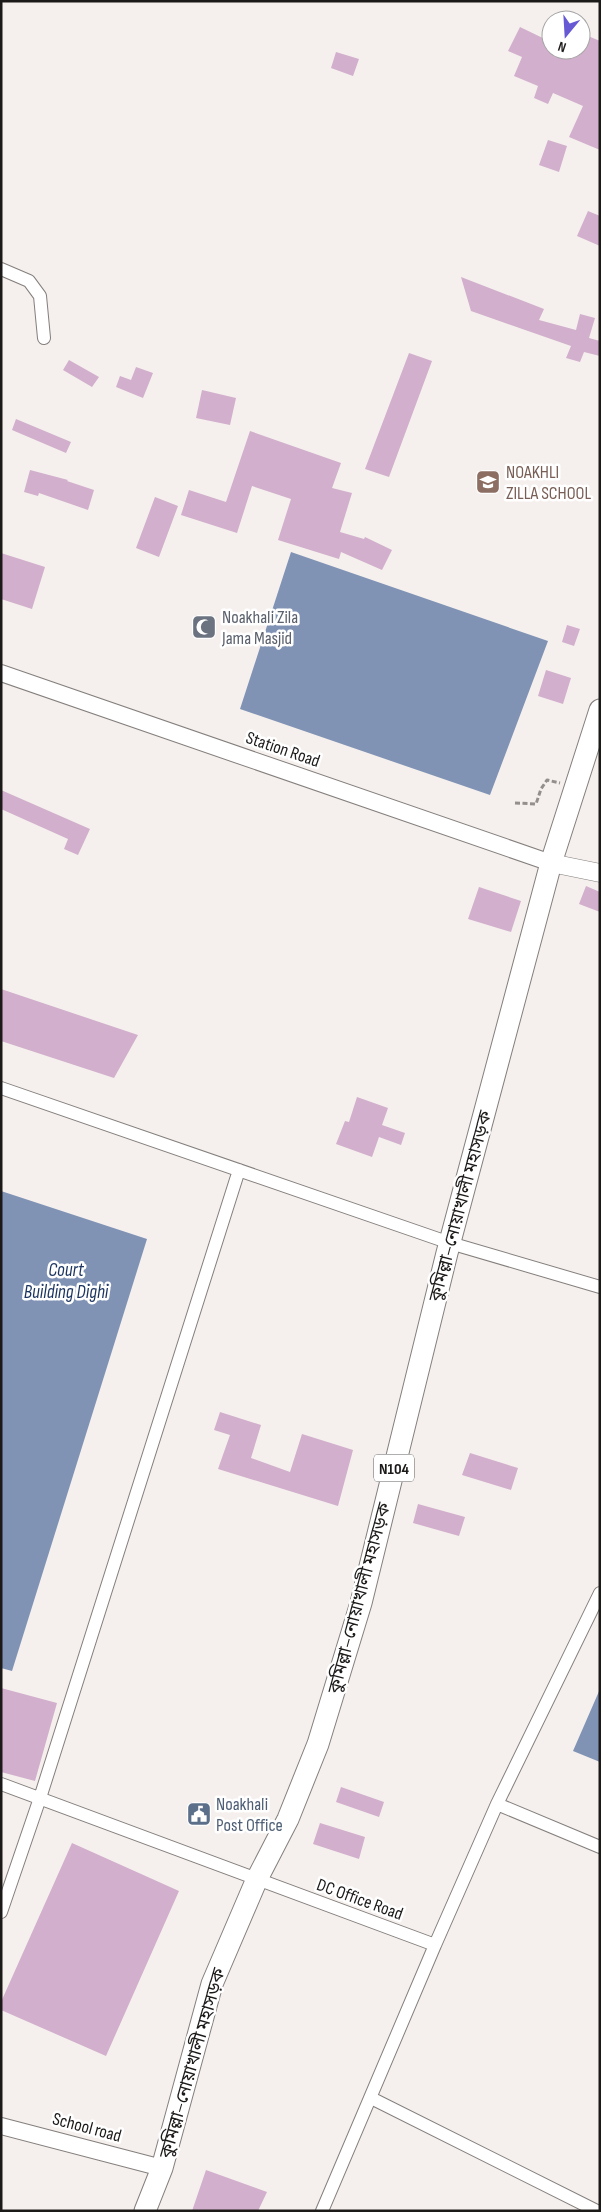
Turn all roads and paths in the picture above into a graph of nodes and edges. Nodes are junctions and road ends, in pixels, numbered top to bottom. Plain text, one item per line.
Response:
1 (1, 270) edge
2 (44, 338) dead end
3 (1, 673) edge
4 (600, 710) edge
5 (574, 789) junction
6 (515, 803) dead end
7 (551, 863) junction
8 (600, 873) edge
9 (1, 1088) edge
10 (239, 1170) junction
11 (450, 1243) junction
12 (600, 1286) edge
13 (600, 1594) edge
14 (1, 1784) edge
15 (40, 1798) junction
16 (497, 1804) junction
17 (600, 1847) edge
18 (257, 1880) junction
19 (1, 1912) edge
20 (435, 1945) junction
21 (371, 2098) junction
22 (1, 2126) edge
23 (162, 2168) junction
24 (145, 2211) edge
25 (322, 2211) edge
26 (597, 2211) edge

1 - 2 street
3 - 7 street, Station Road
4 - 5 highway, কুমিল্লা–নোয়াখালী মহাসড়ক / N104
5 - 6 path
5 - 7 highway, কুমিল্লা–নোয়াখালী মহাসড়ক / N104
7 - 8 main road
7 - 11 highway, কুমিল্লা–নোয়াখালী মহাসড়ক / N104
9 - 10 street
10 - 11 street
10 - 15 street
11 - 12 street
11 - 18 highway, কুমিল্লা–নোয়াখালী মহাসড়ক / N104
13 - 16 street
14 - 15 street, DC Office Road
15 - 18 street, DC Office Road
15 - 19 street
16 - 17 street
16 - 20 street
18 - 20 street, DC Office Road
18 - 23 highway, কুমিল্লা–নোয়াখালী মহাসড়ক / N104
20 - 21 street
21 - 25 street
21 - 26 street
22 - 23 street, School road
23 - 24 highway, কুমিল্লা–নোয়াখালী মহাসড়ক / N104

